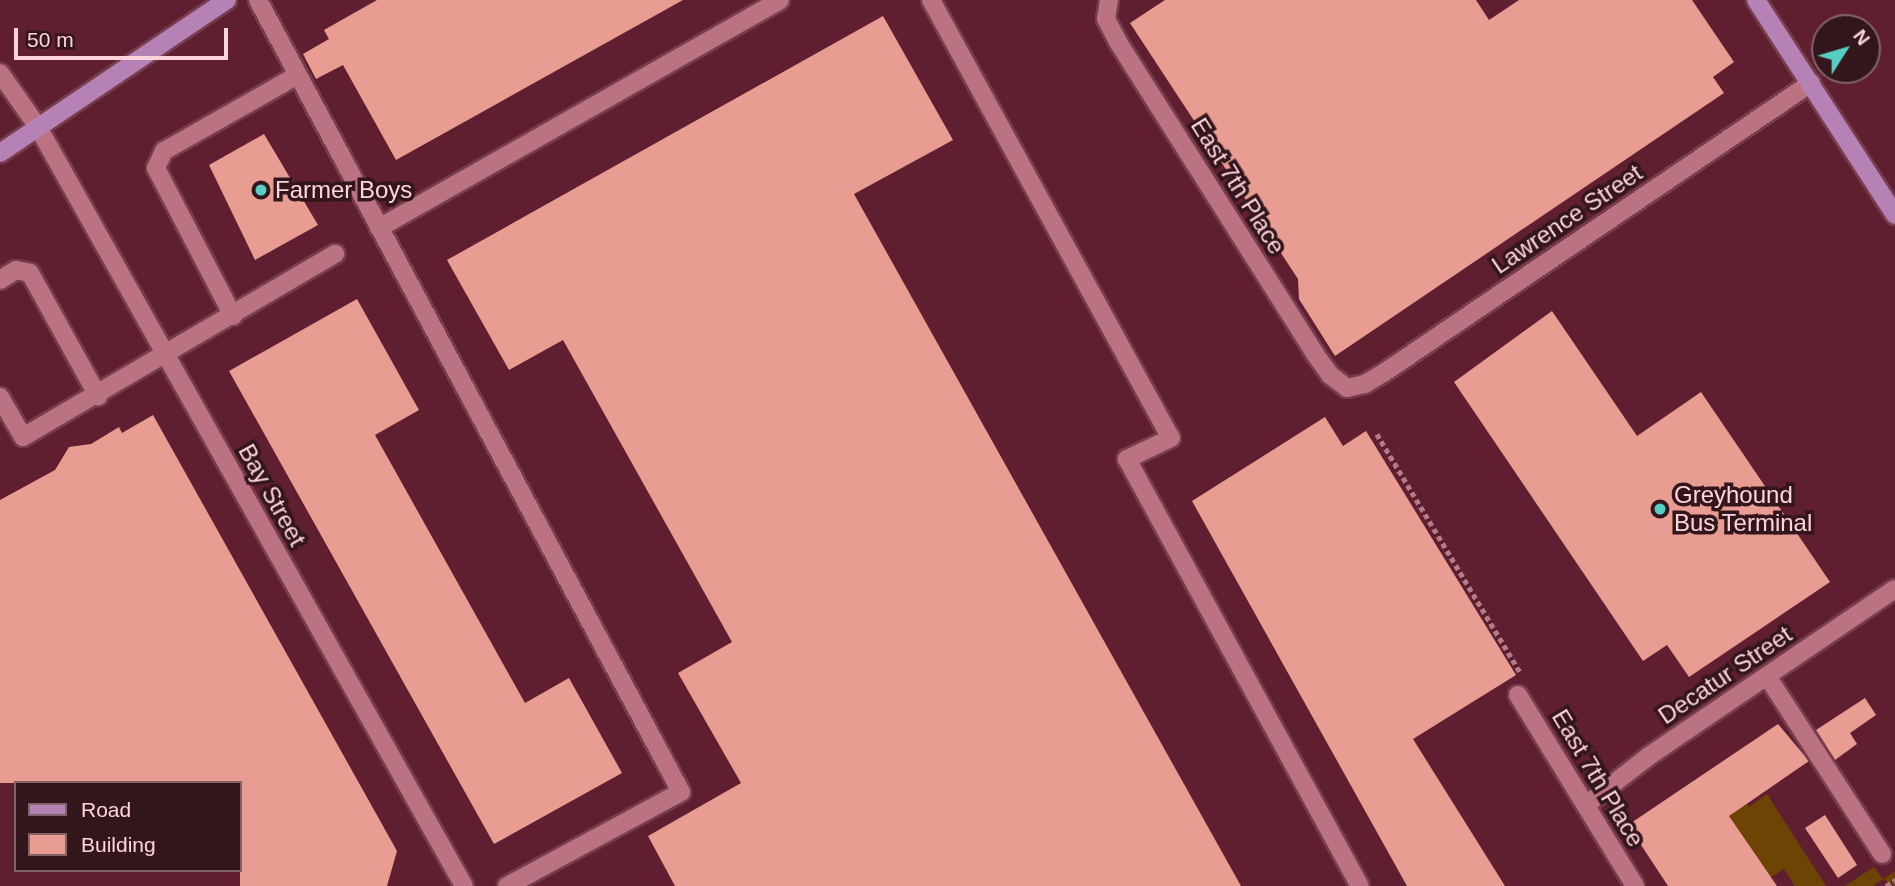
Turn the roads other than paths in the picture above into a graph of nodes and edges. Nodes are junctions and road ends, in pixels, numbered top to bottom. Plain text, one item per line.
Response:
1 (227, 0) edge
2 (258, 0) edge
3 (780, 0) edge
4 (931, 0) edge
5 (1109, 0) edge
6 (1756, 0) edge
7 (0, 73) edge
8 (298, 75) junction
9 (1811, 83) joint
10 (1812, 84) edge
11 (38, 127) junction
12 (0, 153) edge
13 (1895, 215) edge
14 (379, 228) junction
15 (335, 254) dead end
16 (0, 280) edge
17 (233, 316) junction
18 (167, 357) junction
19 (1347, 388) joint
20 (98, 396) junction
21 (0, 397) edge
22 (1895, 589) edge
23 (1767, 676) junction
24 (1518, 695) road end
25 (1586, 805) junction
26 (1882, 854) dead end
27 (464, 886) edge
28 (507, 886) edge
29 (1360, 886) edge
30 (1635, 886) edge

1 - 11 main road
2 - 8 street
3 - 14 street
4 - 29 street
5 - 19 street, East 7th Place
6 - 9 main road
7 - 11 street, Bay Street
8 - 14 street
8 - 17 street
9 - 19 street, Lawrence Street
10 - 13 main road
11 - 12 main road
11 - 18 street, Bay Street
14 - 28 street
15 - 17 street
16 - 20 street
17 - 18 street
18 - 20 street
18 - 27 street, Bay Street
20 - 21 street
22 - 23 street, Decatur Street
23 - 25 street, Decatur Street
23 - 26 street
24 - 25 street, East 7th Place
25 - 30 street, East 7th Place

